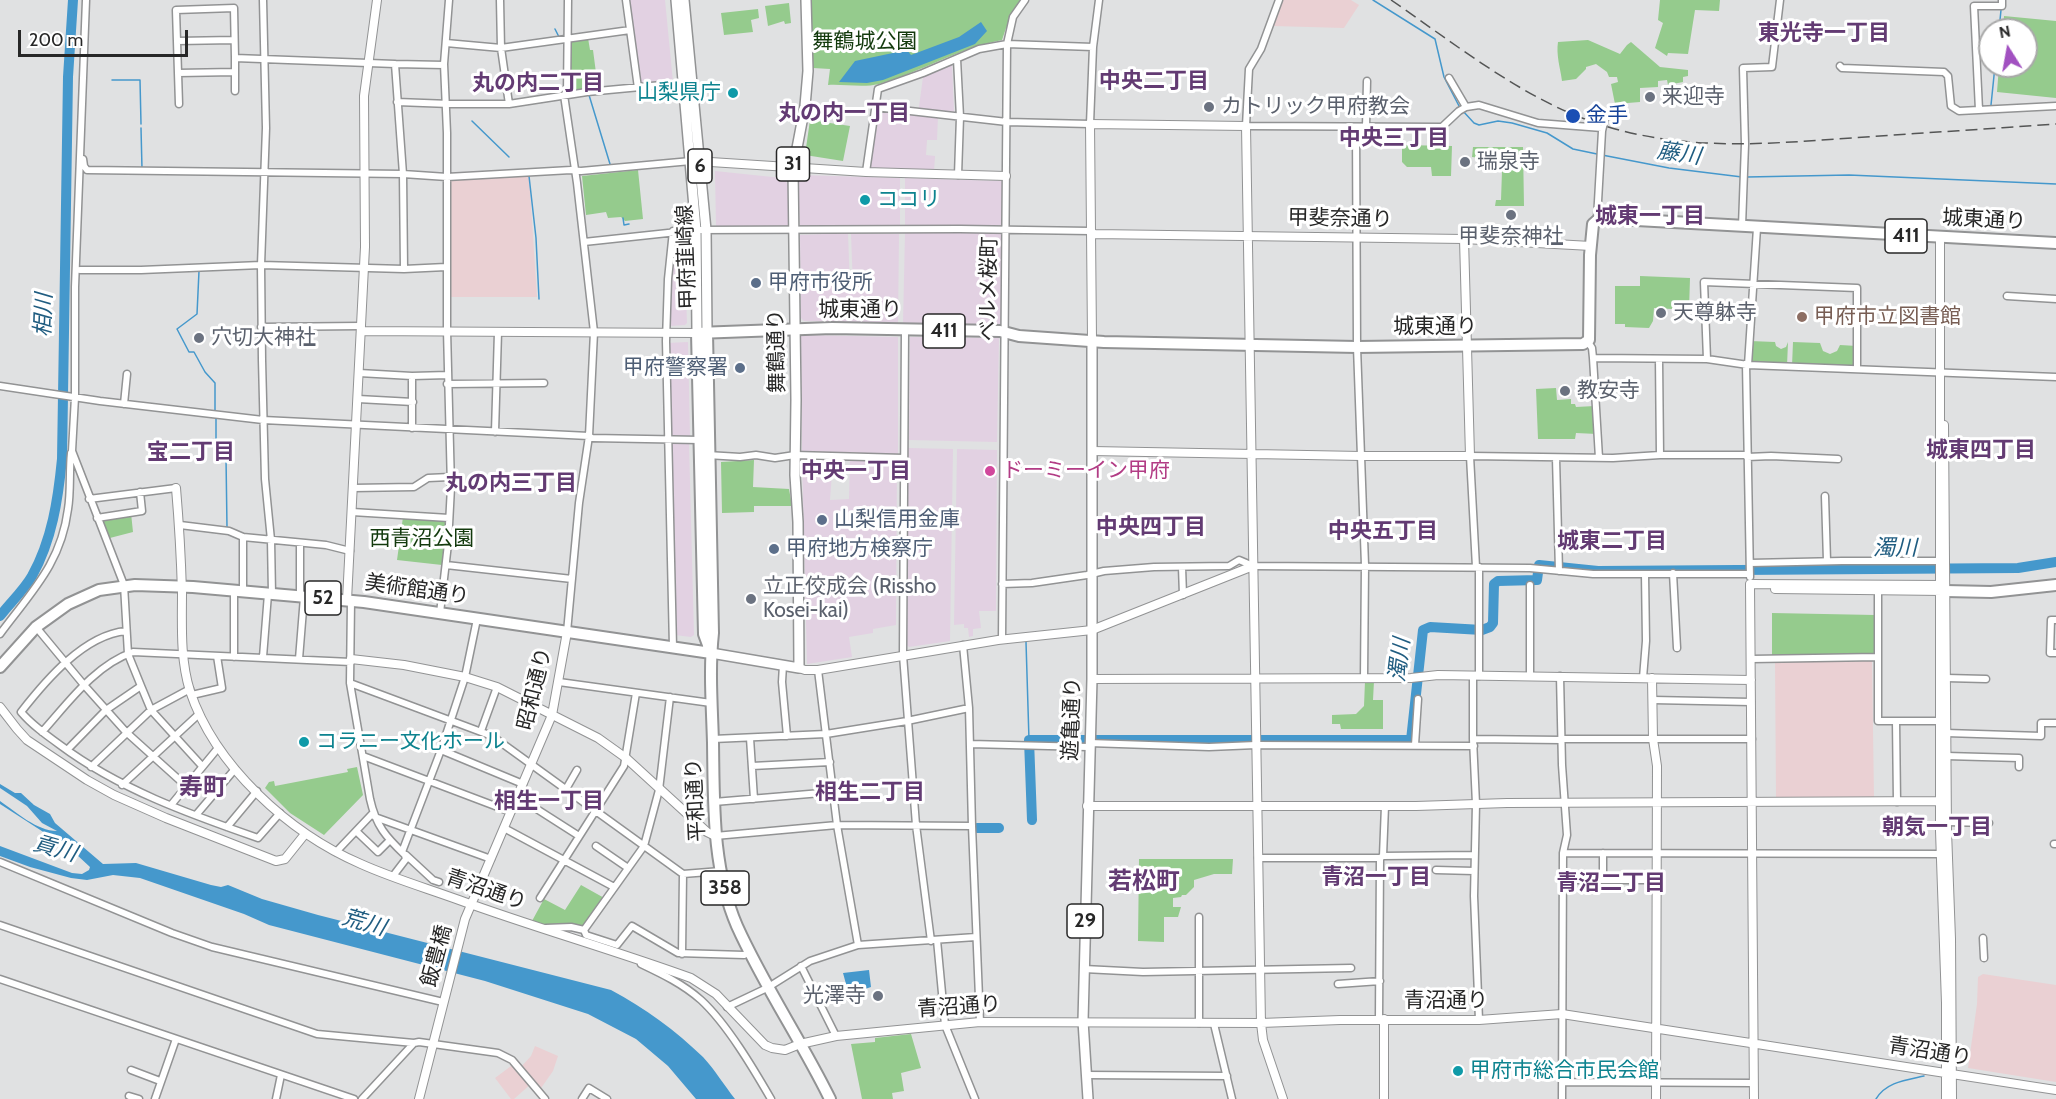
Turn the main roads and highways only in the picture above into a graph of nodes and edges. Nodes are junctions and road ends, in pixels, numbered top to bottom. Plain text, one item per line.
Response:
1 (676, 0) edge
2 (684, 0) edge
3 (806, 0) edge
4 (695, 160) junction
5 (2056, 243) edge
6 (795, 330) junction
7 (702, 333) junction
8 (1092, 339) junction
9 (705, 455) junction
10 (2056, 579) edge
11 (2056, 585) edge
12 (711, 653) junction
13 (0, 667) edge
14 (830, 1099) edge
15 (1088, 1099) edge

1 - 4 main road, 甲府韮崎線 / 6
2 - 4 main road, 甲府韮崎線 / 6
3 - 6 main road, 舞鶴通り / 31
4 - 7 main road, 甲府韮崎線 / 6
4 - 7 main road, 甲府韮崎線 / 6
5 - 8 highway, 城東通り / 411
6 - 7 highway, 城東通り / 411
6 - 8 highway, 城東通り / 411
6 - 12 main road, 舞鶴通り
7 - 9 highway, 平和通り
7 - 9 highway, 平和通り
8 - 15 main road, 遊亀通り / 29
9 - 12 highway, 平和通り
10 - 11 highway
12 - 13 highway, 美術館通り / 52
12 - 14 highway, 平和通り / 358

